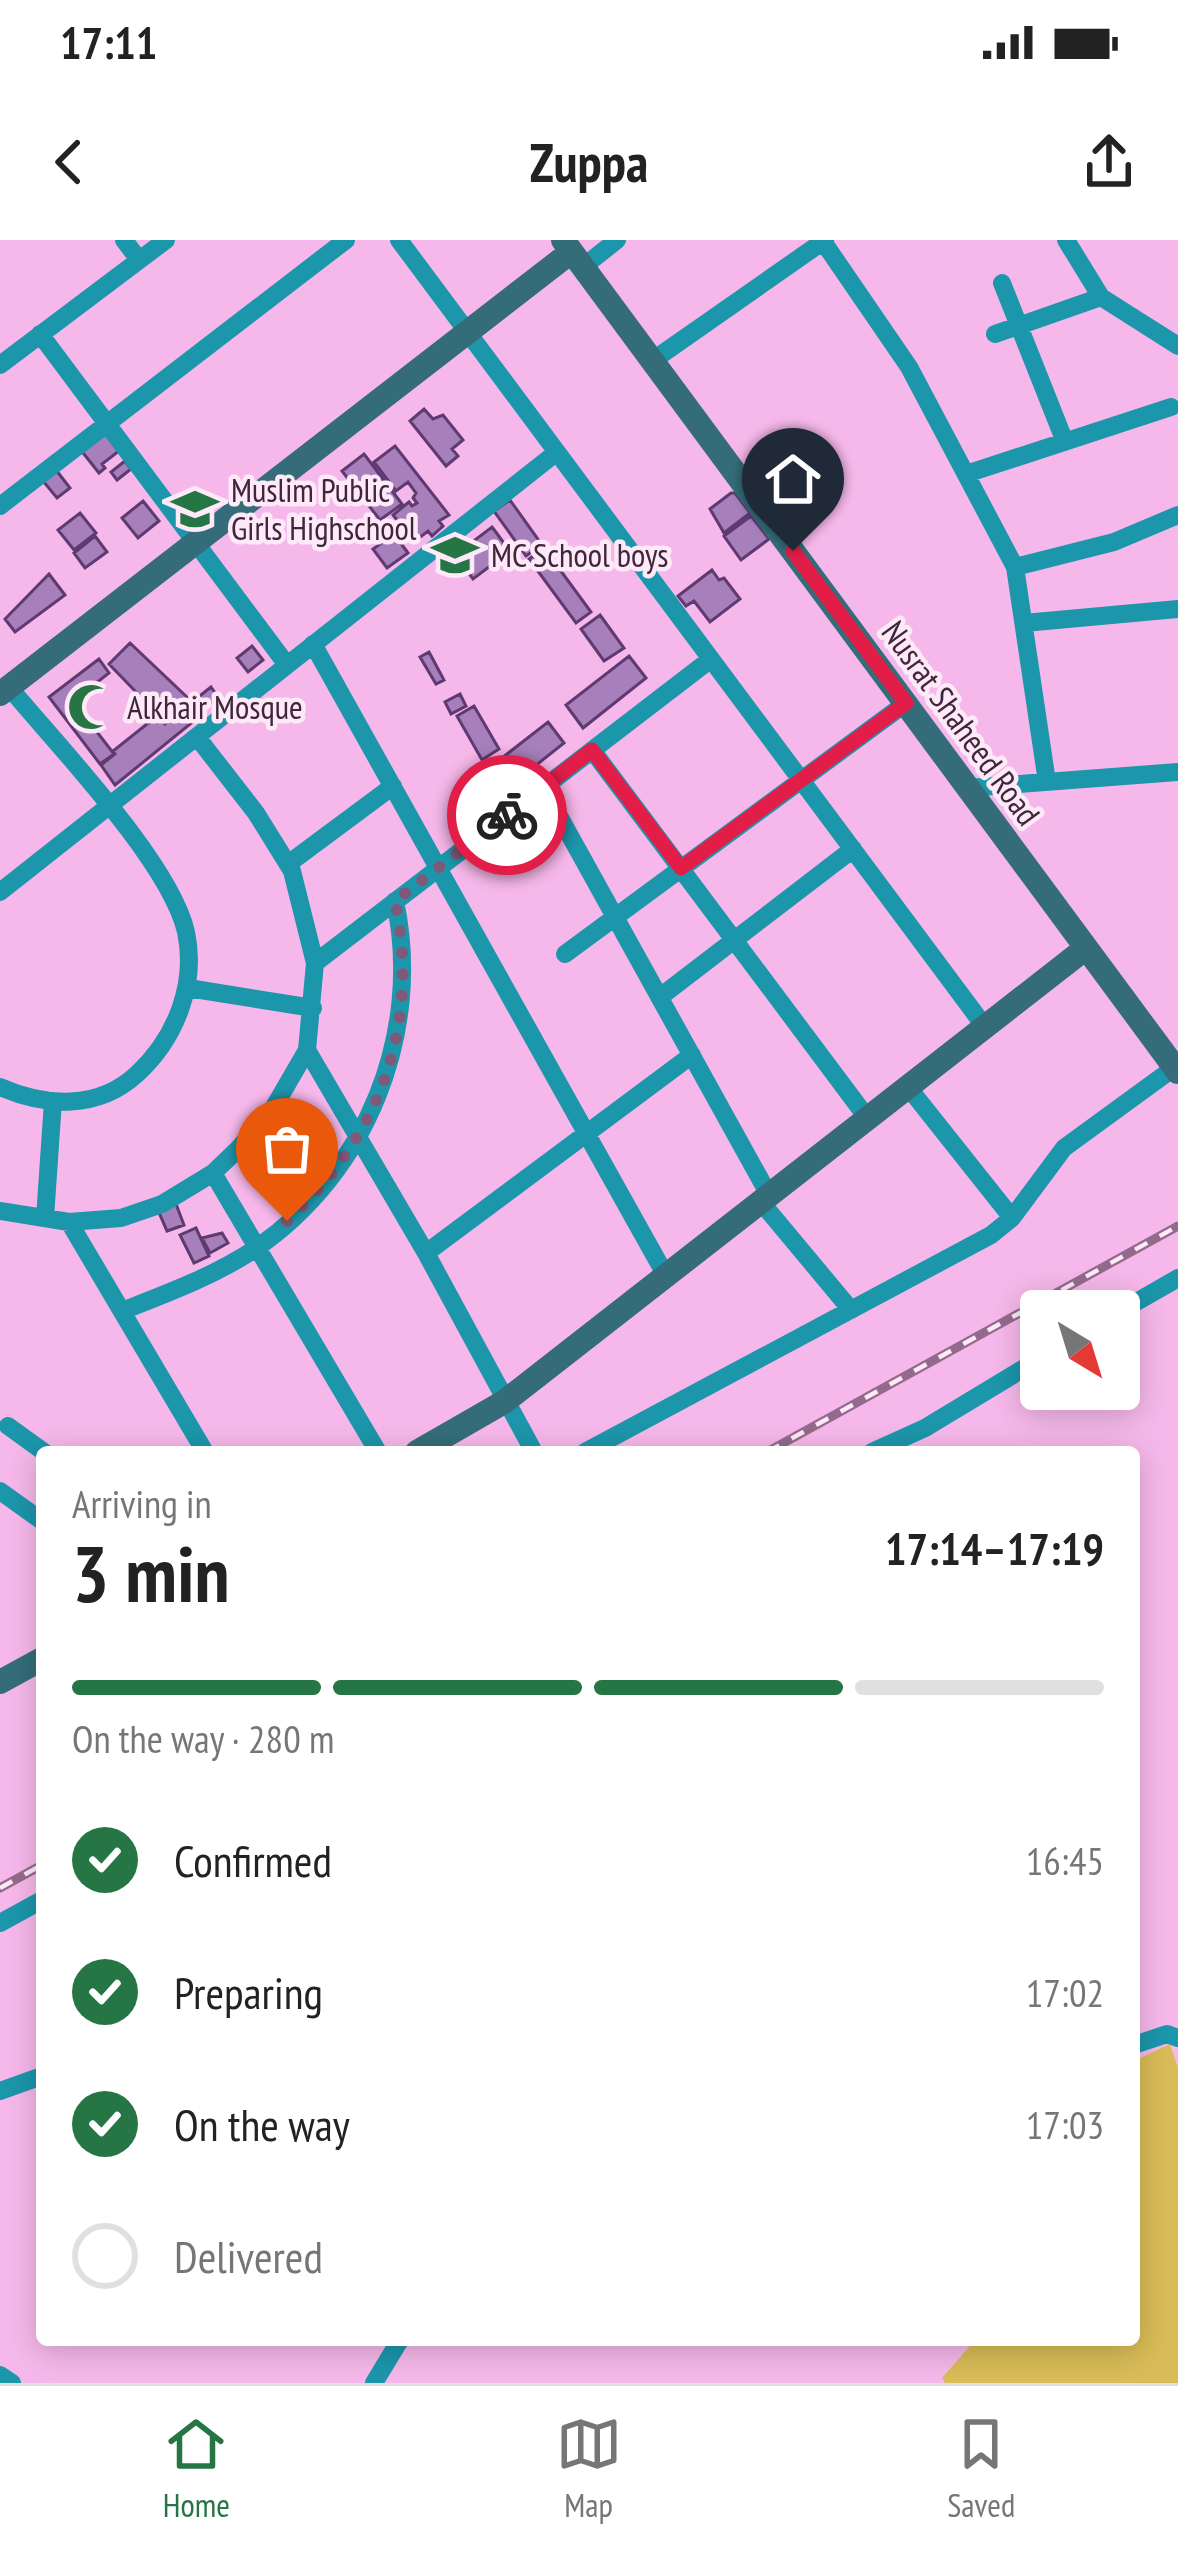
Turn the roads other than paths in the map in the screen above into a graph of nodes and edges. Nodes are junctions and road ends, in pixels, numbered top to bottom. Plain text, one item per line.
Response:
1 (124, 240) edge
2 (166, 240) edge
3 (346, 240) edge
4 (399, 240) edge
5 (616, 240) edge
6 (823, 240) edge
7 (1066, 240) edge
8 (572, 253) edge
9 (139, 260) junction
10 (1002, 284) dead end
11 (1101, 297) junction
12 (1018, 328) junction
13 (468, 332) junction
14 (40, 334) junction
15 (994, 334) dead end
16 (1178, 346) edge
17 (652, 361) junction
18 (0, 365) edge
19 (1171, 407) dead end
20 (107, 424) junction
21 (1065, 442) junction
22 (557, 452) junction
23 (966, 474) junction
24 (0, 506) edge
25 (1178, 515) edge
26 (196, 544) junction
27 (1015, 568) junction
28 (1178, 608) edge
29 (1024, 623) junction
30 (314, 644) junction
31 (712, 658) junction
32 (287, 665) junction
33 (4, 691) edge
34 (906, 703) junction
35 (196, 737) junction
36 (592, 750) junction
37 (1178, 772) edge
38 (802, 780) junction
39 (1047, 782) junction
40 (393, 786) junction
41 (543, 787) junction
42 (968, 788) junction
43 (108, 806) junction
44 (854, 849) junction
45 (288, 864) junction
46 (439, 868) junction
47 (681, 868) junction
48 (0, 892) edge
49 (395, 901) junction
50 (615, 917) junction
51 (734, 940) junction
52 (1086, 948) junction
53 (565, 954) dead end
54 (315, 963) junction
55 (188, 988) junction
56 (660, 997) junction
57 (313, 1008) junction
58 (986, 1027) junction
59 (307, 1050) junction
60 (692, 1055) junction
61 (1177, 1070) edge
62 (0, 1087) edge
63 (908, 1087) junction
64 (52, 1101) junction
65 (868, 1118) junction
66 (586, 1132) junction
67 (360, 1138) junction
68 (213, 1172) junction
69 (765, 1198) junction
70 (0, 1211) edge
71 (45, 1218) junction
72 (1012, 1218) junction
73 (69, 1222) junction
74 (257, 1248) junction
75 (426, 1253) junction
76 (665, 1276) junction
77 (1178, 1278) edge
78 (1140, 1300) edge
79 (851, 1310) junction
80 (122, 1311) junction
81 (1020, 1371) edge
82 (504, 1402) junction
83 (8, 1426) dead end
84 (36, 1446) edge
85 (201, 1446) edge
86 (374, 1446) edge
87 (427, 1446) edge
88 (530, 1446) edge
89 (596, 1446) edge
90 (885, 1446) edge
91 (0, 1491) edge
92 (36, 1517) edge
93 (36, 1662) edge
94 (0, 1682) edge
95 (36, 1903) edge
96 (0, 1923) edge
97 (1178, 2038) edge
98 (1140, 2042) edge
99 (36, 2078) edge
100 (0, 2091) edge
101 (396, 2346) edge
102 (0, 2375) edge
103 (12, 2383) edge
104 (374, 2383) edge

1 - 9 street
2 - 9 street
3 - 20 street
4 - 13 street
5 - 8 street
6 - 17 street
6 - 23 street
7 - 11 street
8 - 13 street
8 - 17 street, Nusrat Shaheed Road
9 - 14 street
10 - 12 street
11 - 12 street
11 - 16 street
12 - 15 street
12 - 21 street
13 - 22 street
13 - 26 street
14 - 18 street
14 - 20 street
17 - 34 street, Nusrat Shaheed Road
19 - 21 street
20 - 24 street
20 - 26 street
21 - 23 street
22 - 30 street
22 - 31 street
23 - 27 street
25 - 27 street
26 - 32 street
26 - 33 street
27 - 29 street
28 - 29 street
29 - 39 street
30 - 32 street
30 - 40 street
31 - 36 street
31 - 38 street
32 - 35 street
33 - 43 street
34 - 38 street
34 - 42 street, Nusrat Shaheed Road
35 - 43 street
35 - 45 street
36 - 41 street
36 - 47 street
37 - 39 street
38 - 44 street
38 - 47 street
39 - 42 street
40 - 45 street
40 - 46 street
41 - 46 street
41 - 50 street
42 - 52 street, Nusrat Shaheed Road
43 - 48 street
43 - 55 street
44 - 51 street
44 - 58 street
45 - 54 street
46 - 49 street
46 - 66 street
47 - 50 street
47 - 51 street
49 - 54 street
49 - 67 street
50 - 53 street
50 - 56 street
51 - 56 street
51 - 65 street
52 - 58 street
52 - 61 street, Nusrat Shaheed Road
54 - 57 street
55 - 57 street
55 - 64 street
56 - 60 street
57 - 59 street
58 - 63 street
59 - 67 street
59 - 68 street
60 - 66 street
60 - 69 street
61 - 72 street
62 - 64 street
63 - 65 street
63 - 72 street
64 - 71 street
65 - 69 street
66 - 75 street
66 - 76 street
67 - 74 street
67 - 75 street
68 - 73 street
68 - 74 street
69 - 76 street
69 - 79 street
70 - 71 street
71 - 73 street
72 - 79 street
73 - 80 street
74 - 80 street
74 - 86 street
75 - 82 street
76 - 82 street
77 - 78 street
79 - 89 street
80 - 85 street
81 - 90 street
82 - 87 street
82 - 88 street
83 - 84 street
91 - 92 street
93 - 94 street
95 - 96 street
97 - 98 street
99 - 100 street
101 - 104 street
102 - 103 street

